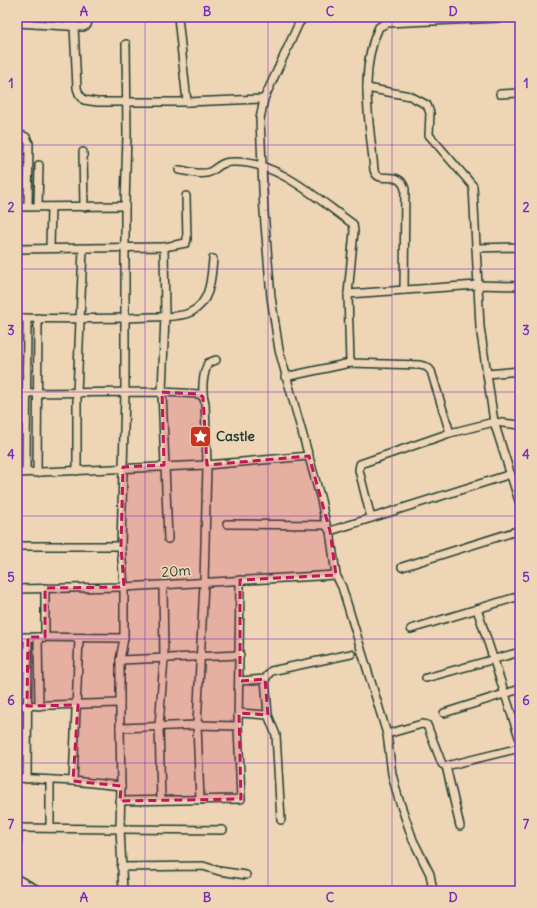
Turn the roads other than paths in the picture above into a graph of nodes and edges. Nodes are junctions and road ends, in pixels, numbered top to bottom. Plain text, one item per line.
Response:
1 (89, 17) edge
2 (178, 17) edge
3 (304, 17) edge
4 (519, 17) edge
5 (408, 19) edge
6 (49, 20) edge
7 (17, 23) edge
8 (74, 26) junction
9 (126, 44) dead end
10 (367, 88) junction
11 (520, 93) edge
12 (500, 94) dead end
13 (264, 99) junction
14 (187, 102) junction
15 (128, 103) junction
16 (17, 133) edge
17 (83, 152) dead end
18 (40, 165) dead end
19 (263, 166) junction
20 (180, 170) dead end
21 (186, 196) dead end
22 (17, 206) edge
23 (28, 206) junction
24 (38, 206) junction
25 (125, 206) junction
26 (51, 207) junction
27 (84, 207) junction
28 (164, 247) junction
29 (520, 247) edge
30 (50, 248) junction
31 (476, 248) junction
32 (17, 249) edge
33 (83, 249) junction
34 (125, 249) junction
35 (213, 259) dead end
36 (477, 285) junction
37 (520, 286) edge
38 (404, 290) junction
39 (348, 294) junction
40 (165, 316) junction
41 (17, 318) edge
42 (27, 318) junction
43 (38, 318) junction
44 (79, 318) junction
45 (125, 318) junction
46 (216, 360) dead end
47 (350, 364) junction
48 (520, 371) edge
49 (486, 374) junction
50 (285, 377) junction
51 (125, 392) junction
52 (162, 392) junction
53 (17, 393) edge
54 (27, 393) junction
55 (38, 393) junction
56 (77, 393) junction
57 (203, 397) junction
58 (494, 422) junction
59 (520, 425) edge
60 (450, 433) junction
61 (309, 456) junction
62 (207, 465) junction
63 (164, 466) junction
64 (123, 467) junction
65 (77, 471) junction
66 (26, 472) junction
67 (17, 473) edge
68 (37, 473) junction
69 (511, 474) junction
70 (520, 504) edge
71 (371, 518) junction
72 (227, 524) dead end
73 (328, 528) junction
74 (520, 530) edge
75 (168, 539) dead end
76 (17, 546) edge
77 (121, 546) junction
78 (402, 568) dead end
79 (336, 574) junction
80 (240, 580) junction
81 (204, 583) junction
82 (163, 586) junction
83 (124, 587) junction
84 (45, 588) junction
85 (17, 589) edge
86 (520, 596) edge
87 (477, 609) junction
88 (411, 629) dead end
89 (17, 637) edge
90 (28, 637) junction
91 (42, 637) junction
92 (79, 638) junction
93 (124, 638) junction
94 (520, 652) edge
95 (350, 654) dead end
96 (240, 655) junction
97 (201, 656) junction
98 (164, 659) junction
99 (494, 659) junction
100 (120, 660) junction
101 (426, 678) dead end
102 (265, 679) junction
103 (240, 681) junction
104 (520, 689) edge
105 (505, 694) junction
106 (120, 703) junction
107 (78, 705) junction
108 (17, 706) edge
109 (27, 706) junction
110 (39, 706) junction
111 (239, 713) junction
112 (444, 713) dead end
113 (268, 716) junction
114 (197, 725) junction
115 (159, 726) junction
116 (238, 726) junction
117 (120, 728) junction
118 (387, 734) junction
119 (520, 740) edge
120 (520, 748) edge
121 (446, 766) junction
122 (17, 778) edge
123 (27, 779) junction
124 (50, 780) junction
125 (73, 781) junction
126 (121, 786) junction
127 (161, 800) junction
128 (200, 800) junction
129 (120, 801) junction
130 (281, 820) dead end
131 (460, 826) dead end
132 (17, 828) edge
133 (50, 828) junction
134 (120, 828) junction
135 (222, 830) dead end
136 (17, 848) edge
137 (121, 867) junction
138 (246, 875) dead end
139 (17, 879) edge
140 (40, 891) edge
141 (122, 891) edge
142 (434, 891) edge

1 - 8 street
2 - 14 street
3 - 13 street
4 - 5 street
5 - 10 street
6 - 7 street
6 - 8 street
8 - 15 street
9 - 15 street
10 - 31 street
10 - 38 street
11 - 12 street
13 - 14 street
13 - 19 street
14 - 15 street
15 - 25 street
16 - 23 street
17 - 27 street
18 - 24 street
19 - 20 street
19 - 39 street
19 - 50 street
21 - 28 street
22 - 23 street
23 - 24 street
24 - 26 street
25 - 27 street
25 - 34 street
26 - 27 street
26 - 30 street
28 - 34 street
28 - 40 street
29 - 31 street
30 - 32 street
30 - 33 street
31 - 36 street
33 - 34 street
33 - 44 street
34 - 45 street
35 - 40 street
36 - 37 street
36 - 38 street
36 - 49 street
38 - 39 street
39 - 47 street
40 - 45 street
40 - 52 street
41 - 42 street
42 - 43 street
42 - 54 street
43 - 44 street
43 - 55 street
44 - 45 street
44 - 56 street
45 - 51 street
46 - 57 street
47 - 50 street
47 - 60 street
48 - 49 street
49 - 58 street
50 - 61 street
51 - 52 street
51 - 56 street
51 - 64 street
52 - 57 street
52 - 63 street
53 - 54 street
54 - 55 street
54 - 66 street
55 - 56 street
55 - 68 street
56 - 65 street
57 - 62 street
58 - 59 street
58 - 60 street
58 - 69 street
60 - 71 street
61 - 62 street
61 - 73 street
62 - 63 street
62 - 81 street
63 - 64 street
63 - 75 street
64 - 65 street
64 - 77 street
65 - 68 street
66 - 67 street
66 - 68 street
69 - 70 street
69 - 71 street
71 - 73 street
72 - 73 street
73 - 79 street
74 - 78 street
76 - 77 street
77 - 83 street
79 - 80 street, 20m
79 - 118 street
80 - 81 street, 20m
80 - 96 street
81 - 82 street, 20m
81 - 97 street
82 - 83 street, 20m
82 - 98 street
83 - 84 street, 20m
83 - 93 street
84 - 85 street, 20m
84 - 91 street
86 - 87 street
87 - 88 street
87 - 99 street
89 - 90 street
90 - 91 street
90 - 109 street
91 - 92 street
91 - 110 street
92 - 93 street
92 - 107 street
93 - 100 street
94 - 99 street
95 - 102 street
96 - 97 street
96 - 103 street
97 - 98 street
97 - 114 street
98 - 100 street
98 - 115 street
99 - 101 street
99 - 105 street
100 - 106 street
102 - 103 street
102 - 113 street
103 - 111 street
104 - 105 street
105 - 112 street
105 - 119 street
106 - 107 street
106 - 117 street
107 - 110 street
107 - 125 street
108 - 109 street
109 - 110 street
109 - 123 street
111 - 113 street
111 - 116 street
113 - 130 street
114 - 115 street
114 - 116 street
114 - 128 street
115 - 117 street
115 - 127 street
116 - 128 street
117 - 126 street
118 - 121 street
118 - 142 street
120 - 121 street
121 - 131 street
122 - 123 street
123 - 124 street
124 - 125 street
124 - 133 street
125 - 126 street
126 - 129 street
127 - 128 street
127 - 129 street
129 - 134 street
132 - 133 street
132 - 136 street
133 - 134 street
134 - 135 street
134 - 137 street
137 - 138 street
137 - 141 street
139 - 140 street

